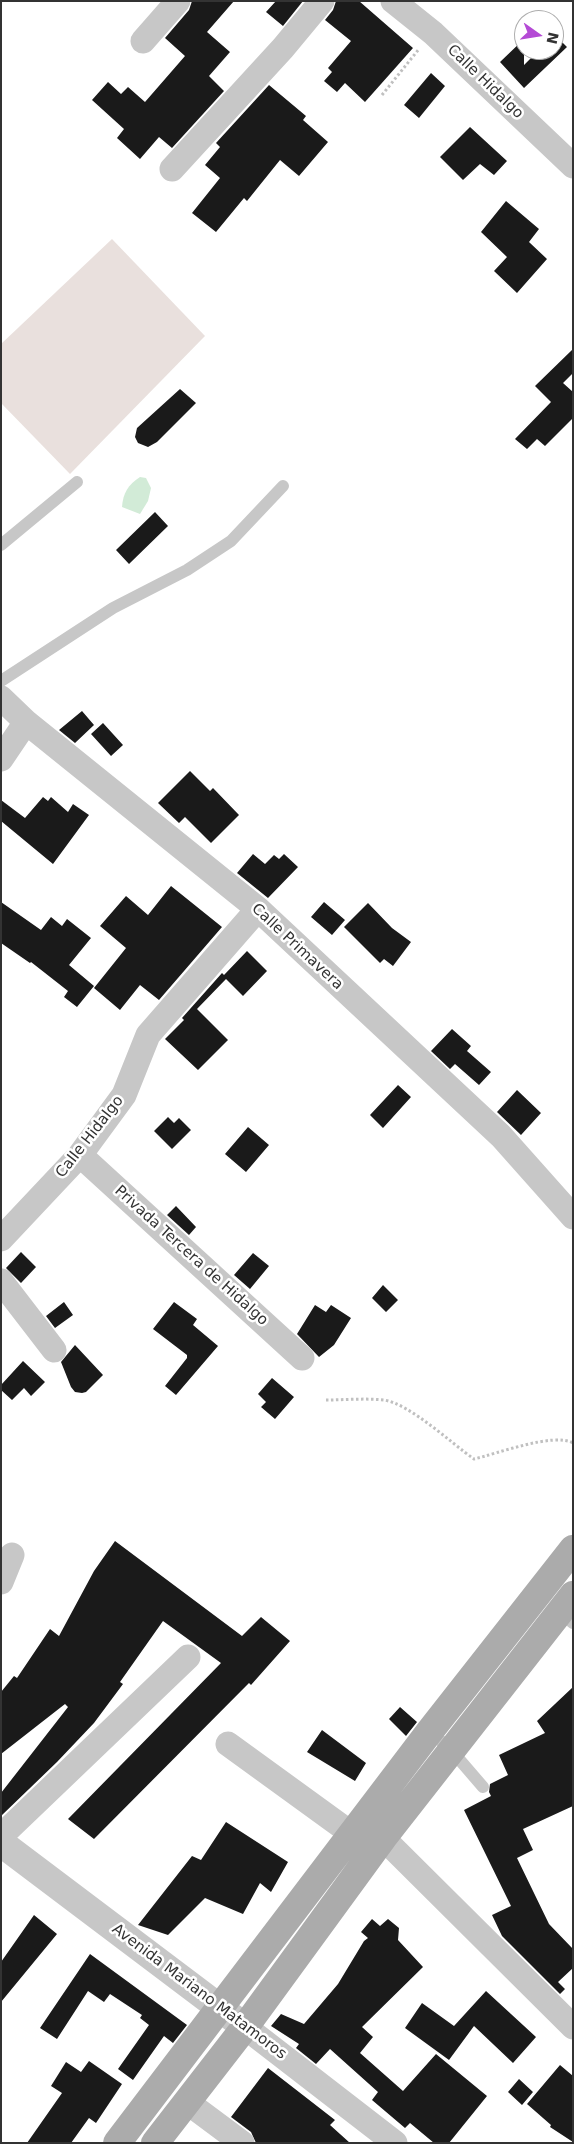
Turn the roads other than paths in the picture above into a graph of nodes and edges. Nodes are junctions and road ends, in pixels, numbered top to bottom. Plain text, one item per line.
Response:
1 (178, 1) edge
2 (322, 1) edge
3 (393, 1) edge
4 (144, 41) dead end
5 (573, 166) edge
6 (172, 169) dead end
7 (77, 482) dead end
8 (283, 486) dead end
9 (1, 545) edge
10 (1, 681) edge
11 (1, 698) edge
12 (26, 722) junction
13 (1, 759) edge
14 (258, 909) junction
15 (80, 1155) junction
16 (573, 1217) edge
17 (1, 1239) edge
18 (1, 1281) edge
19 (54, 1350) dead end
20 (302, 1358) dead end
21 (573, 1549) edge
22 (12, 1555) dead end
23 (1, 1582) edge
24 (537, 1595) junction
25 (568, 1610) edge
26 (188, 1657) dead end
27 (430, 1731) junction
28 (228, 1744) dead end
29 (452, 1751) junction
30 (483, 1787) dead end
31 (352, 1834) junction
32 (1, 1836) edge
33 (383, 1838) junction
34 (1, 1843) edge
35 (219, 2007) junction
36 (245, 2027) junction
37 (573, 2027) edge
38 (187, 2102) junction
39 (117, 2143) edge
40 (154, 2143) edge
41 (242, 2143) edge
42 (395, 2143) edge

1 - 4 street
2 - 6 street
3 - 5 street, Calle Hidalgo
7 - 9 lane
8 - 10 lane
11 - 12 street, Calle Primavera
12 - 13 street
12 - 14 street, Calle Primavera
14 - 15 street, Calle Hidalgo
14 - 16 street, Calle Primavera
15 - 17 street, Calle Hidalgo
15 - 20 street, Privada Tercera de Hidalgo
18 - 19 street
21 - 24 main road
22 - 23 street
24 - 25 lane
24 - 27 main road
25 - 29 main road
26 - 32 street
27 - 29 lane
27 - 31 main road
28 - 31 street
29 - 30 lane
29 - 33 main road
31 - 35 main road
33 - 36 main road
33 - 37 street
34 - 35 street, Avenida Mariano Matamoros
35 - 36 street, Avenida Mariano Matamoros
35 - 39 main road
36 - 38 main road
36 - 42 street, Avenida Mariano Matamoros
38 - 40 main road
38 - 41 street

